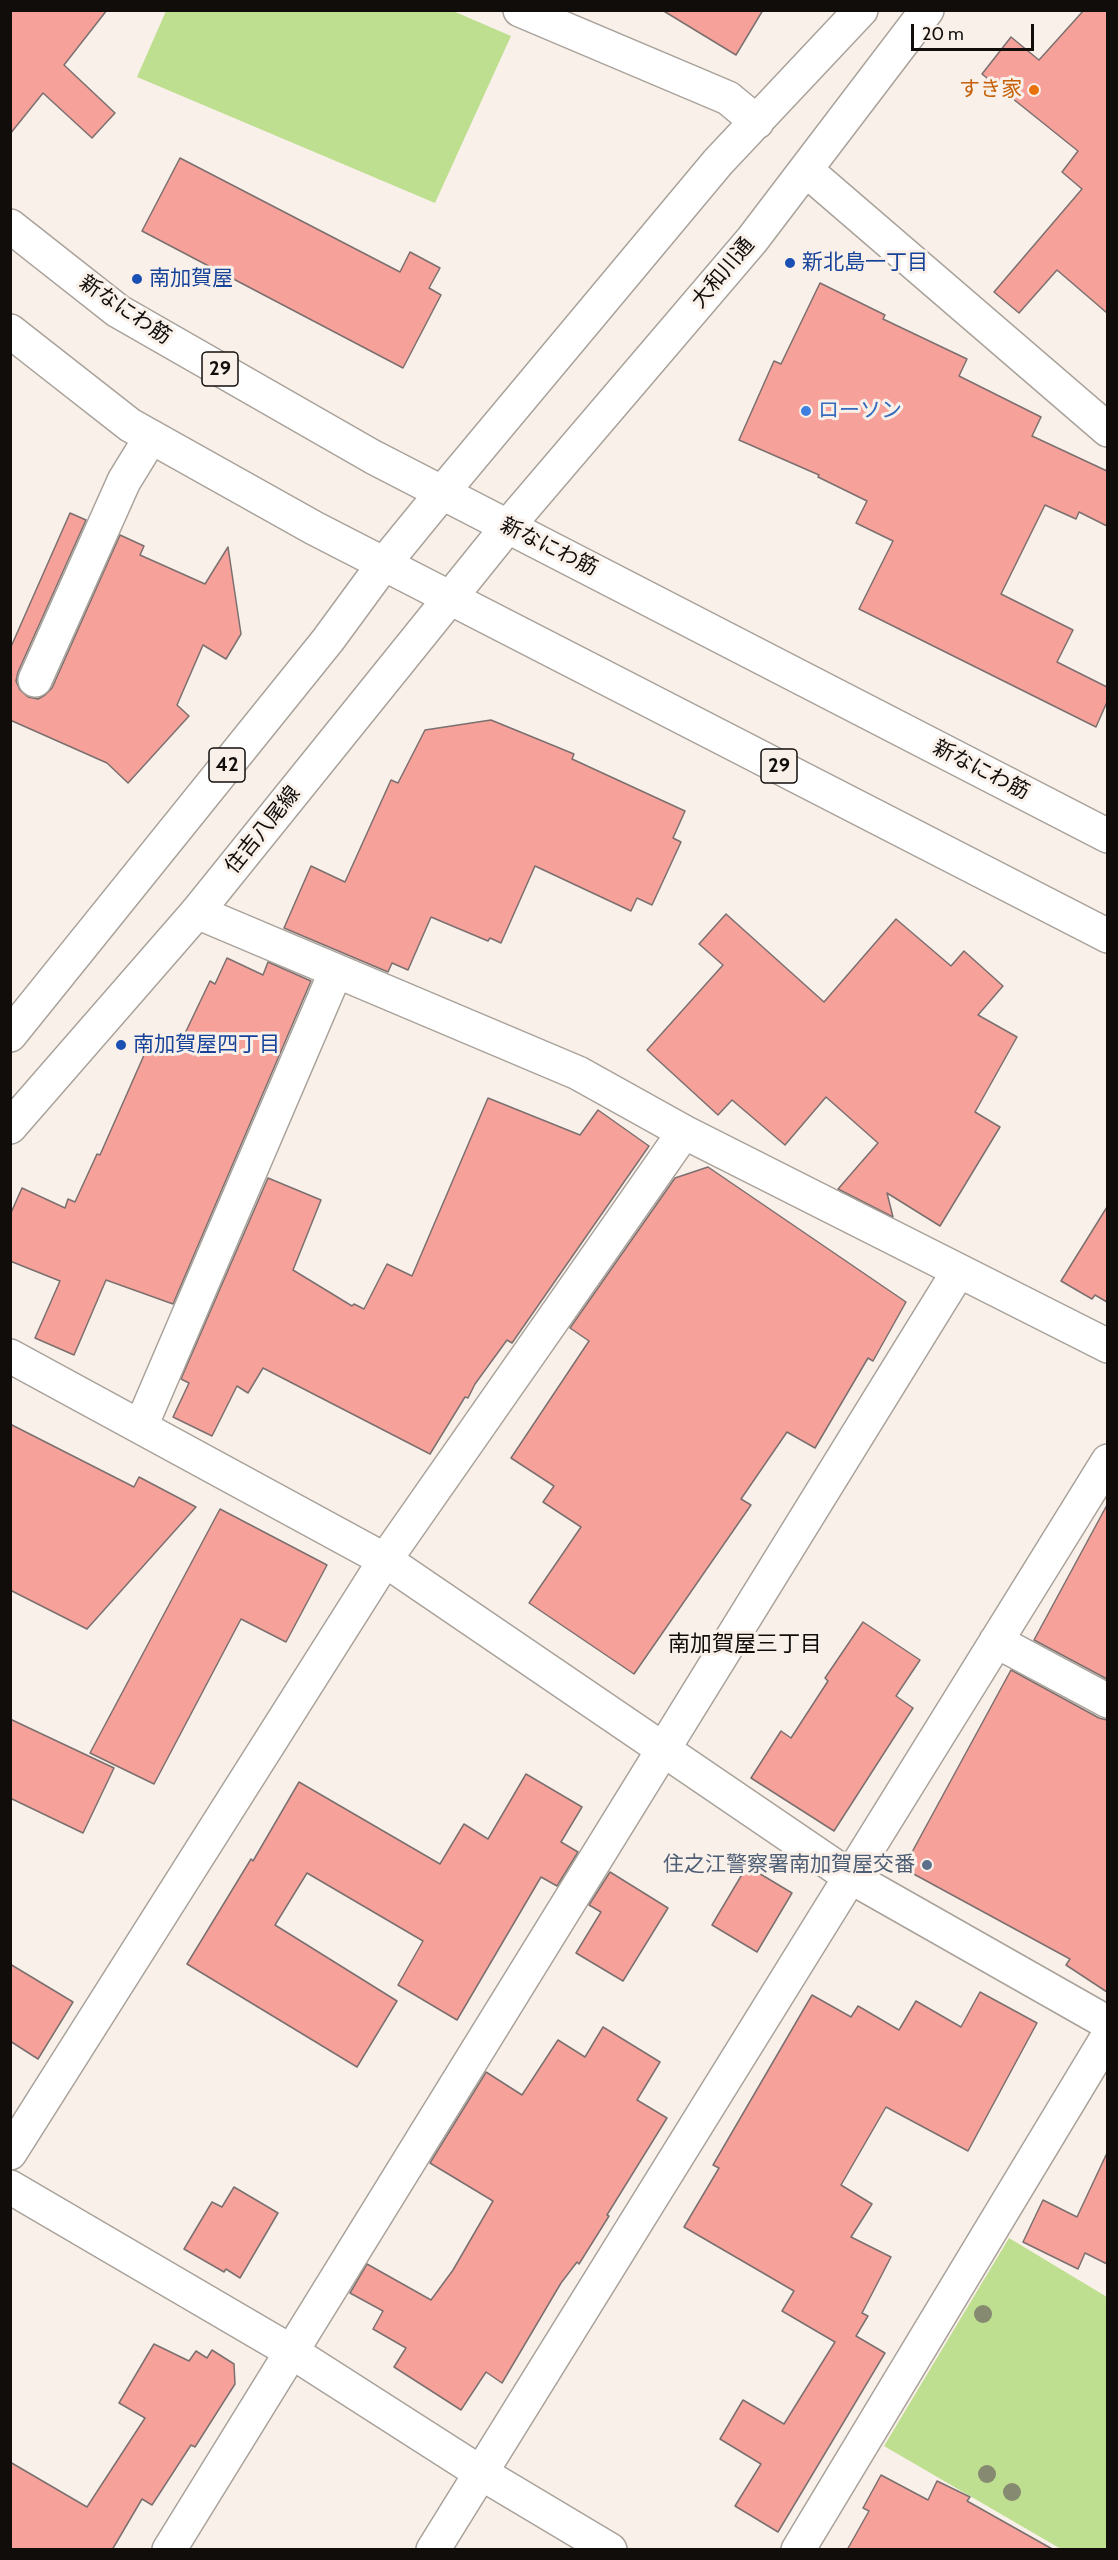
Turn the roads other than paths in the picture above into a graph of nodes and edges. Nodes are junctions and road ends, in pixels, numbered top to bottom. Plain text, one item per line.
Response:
1 (520, 10) edge
2 (861, 10) edge
3 (927, 10) edge
4 (757, 122) junction
5 (806, 170) junction
6 (10, 226) edge
7 (10, 331) edge
8 (1107, 430) edge
9 (151, 437) junction
10 (441, 494) junction
11 (508, 526) junction
12 (383, 565) junction
13 (449, 599) junction
14 (35, 680) dead end
15 (1107, 836) edge
16 (197, 912) junction
17 (1107, 936) edge
18 (336, 971) junction
19 (10, 1035) edge
20 (10, 1127) edge
21 (684, 1132) junction
22 (958, 1272) junction
23 (1107, 1346) edge
24 (10, 1356) edge
25 (141, 1426) junction
26 (1107, 1461) edge
27 (385, 1560) junction
28 (996, 1641) junction
29 (1107, 1701) edge
30 (664, 1750) junction
31 (849, 1876) junction
32 (1107, 2023) edge
33 (1107, 2036) edge
34 (10, 2153) edge
35 (10, 2187) edge
36 (292, 2352) junction
37 (481, 2473) junction
38 (169, 2550) edge
39 (433, 2550) edge
40 (610, 2550) edge
41 (798, 2550) edge

1 - 4 street
2 - 4 street
3 - 5 street, 大和川通
4 - 10 street
5 - 8 street
5 - 11 street, 大和川通
6 - 10 street, 新なにわ筋 / 29
7 - 9 street, 29
9 - 12 street, 29
9 - 14 street
10 - 11 street, 新なにわ筋 / 29
10 - 12 street, 42
11 - 13 street, 住吉八尾線
11 - 15 street, 新なにわ筋 / 29
12 - 13 street, 29
12 - 19 street, 42
13 - 16 street, 住吉八尾線
13 - 17 street, 29
16 - 18 street
16 - 20 street, 住吉八尾線
18 - 21 street
18 - 25 street
21 - 22 street
21 - 27 street
22 - 23 street
22 - 30 street
24 - 25 street
25 - 27 street
26 - 28 street
27 - 30 street
27 - 34 street
28 - 29 street
28 - 31 street
30 - 31 street
30 - 36 street
31 - 32 street
31 - 37 street
33 - 41 street
35 - 36 street
36 - 37 street
36 - 38 street
37 - 39 street
37 - 40 street

